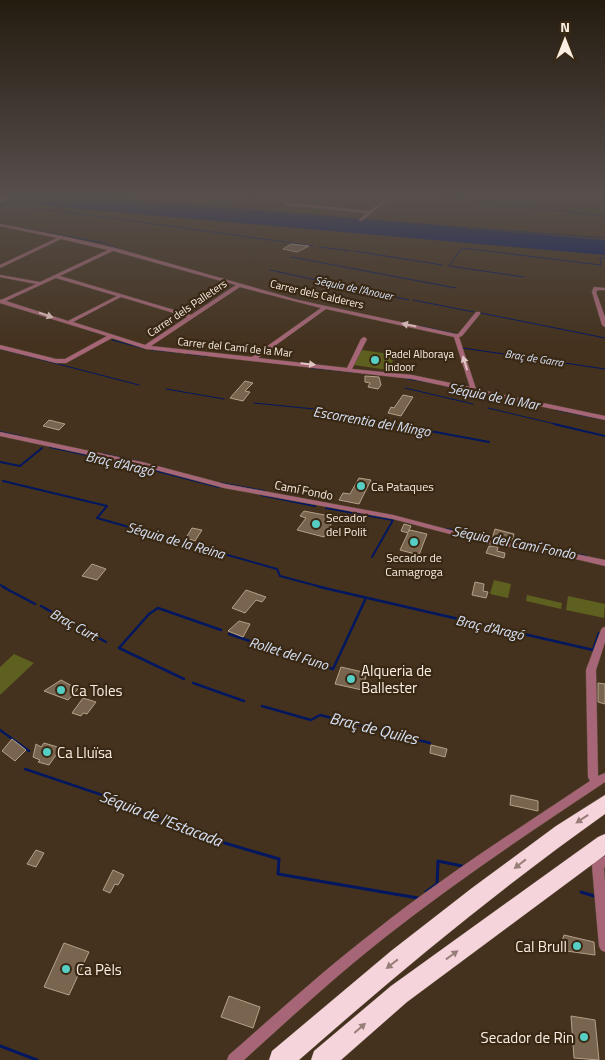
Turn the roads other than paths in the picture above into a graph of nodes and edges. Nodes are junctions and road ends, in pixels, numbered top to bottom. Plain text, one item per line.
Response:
1 (45, 245) edge
2 (98, 245) edge
3 (113, 249) junction
4 (0, 267) edge
5 (0, 276) edge
6 (56, 276) junction
7 (40, 284) junction
8 (238, 286) junction
9 (605, 289) edge
10 (120, 296) junction
11 (1, 301) edge
12 (326, 307) junction
13 (478, 313) dead end
14 (192, 317) junction
15 (68, 323) junction
16 (605, 325) edge
17 (456, 336) junction
18 (110, 337) junction
19 (364, 340) dead end
20 (0, 347) edge
21 (146, 347) junction
22 (254, 358) junction
23 (349, 369) junction
24 (473, 389) junction
25 (605, 418) edge
26 (0, 434) edge
27 (605, 563) edge
28 (605, 630) edge
29 (601, 779) edge
30 (605, 803) edge
31 (605, 844) edge
32 (602, 864) edge
33 (605, 946) edge
34 (234, 1060) edge
35 (281, 1060) edge
36 (323, 1060) edge

1 - 4 street
2 - 3 street, Carrer dels Calderers
3 - 6 street
3 - 8 street, Carrer dels Calderers
5 - 7 street
6 - 7 street
6 - 10 street
7 - 11 street
8 - 12 street, Carrer dels Calderers
8 - 14 street, Carrer dels Palleters
9 - 16 street
10 - 14 street
10 - 15 street
11 -> 15 street, Carrer del Camí de la Mar
17 -> 12 street, Carrer dels Calderers
12 - 22 street
13 - 17 street
14 - 21 street, Carrer dels Palleters
15 - 18 street, Carrer del Camí de la Mar
24 -> 17 street
18 - 20 street
18 - 21 street, Carrer del Camí de la Mar
19 - 23 street
21 - 22 street, Carrer del Camí de la Mar
22 -> 23 street, Carrer del Camí de la Mar
23 - 24 street, Carrer del Camí de la Mar
24 - 25 street, Carrer del Camí de la Mar
26 - 27 street, Camí Fondo
28 - 29 street
29 - 34 street
30 -> 35 highway
36 -> 31 highway
32 - 33 street

